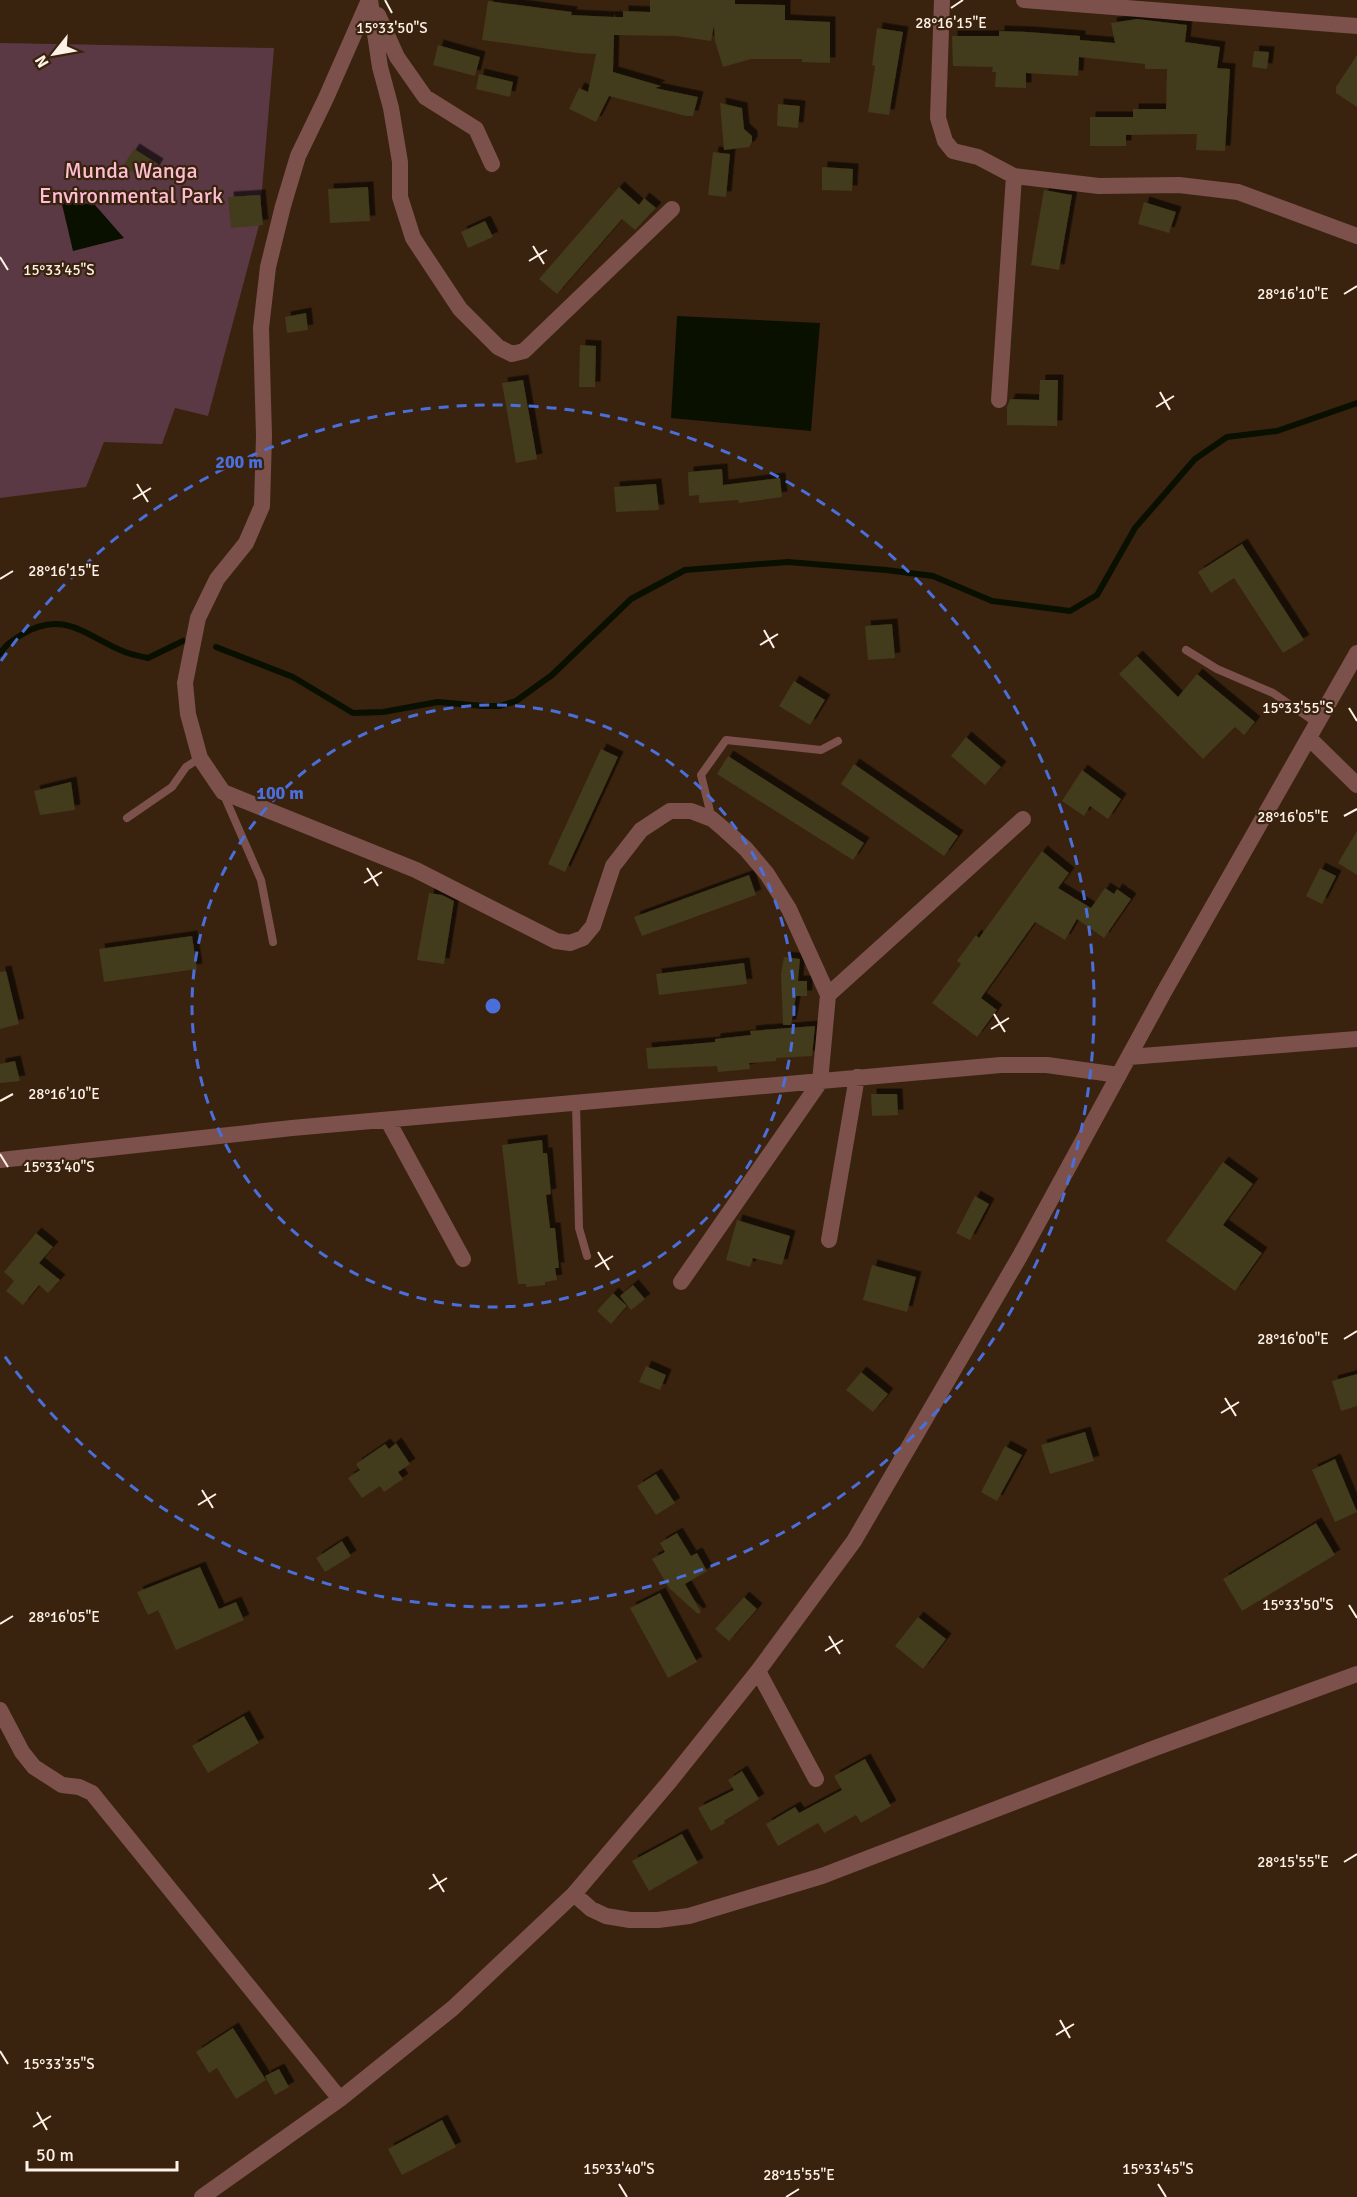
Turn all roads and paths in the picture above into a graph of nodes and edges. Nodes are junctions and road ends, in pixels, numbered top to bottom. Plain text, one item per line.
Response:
1 (370, 0) edge
2 (942, 0) edge
3 (1024, 0) edge
4 (1357, 26) edge
5 (492, 164) dead end
6 (1014, 176) junction
7 (672, 209) dead end
8 (1357, 236) edge
9 (999, 400) dead end
10 (1185, 650) dead end
11 (1357, 653) edge
12 (1313, 731) junction
13 (838, 741) dead end
14 (200, 758) junction
15 (1357, 785) edge
16 (223, 792) junction
17 (127, 818) dead end
18 (712, 819) junction
19 (1023, 819) dead end
20 (273, 942) dead end
21 (828, 995) junction
22 (1357, 1039) edge
23 (1129, 1057) junction
24 (1119, 1075) junction
25 (857, 1077) junction
26 (820, 1082) junction
27 (576, 1104) junction
28 (388, 1120) junction
29 (0, 1160) edge
30 (829, 1240) dead end
31 (587, 1256) dead end
32 (463, 1259) dead end
33 (681, 1282) dead end
34 (758, 1671) junction
35 (1357, 1674) edge
36 (0, 1710) edge
37 (816, 1779) dead end
38 (574, 1894) junction
39 (340, 2099) junction
40 (202, 2197) edge

1 - 5 street
1 - 7 street
1 - 14 street
2 - 6 street
3 - 4 street
6 - 8 street
6 - 9 street
10 - 12 lane
11 - 12 street
12 - 15 street
12 - 23 street
13 - 18 lane
14 - 16 street
14 - 17 lane
16 - 18 street
16 - 20 lane
18 - 21 street
19 - 21 street
21 - 26 street
22 - 23 street
23 - 24 street
24 - 25 street
24 - 34 street
25 - 26 street
25 - 30 street
26 - 27 street
26 - 33 street
27 - 28 street
27 - 31 lane
28 - 29 street
28 - 32 street
34 - 37 street
34 - 38 street
35 - 38 street
36 - 39 street
38 - 39 street
39 - 40 street

